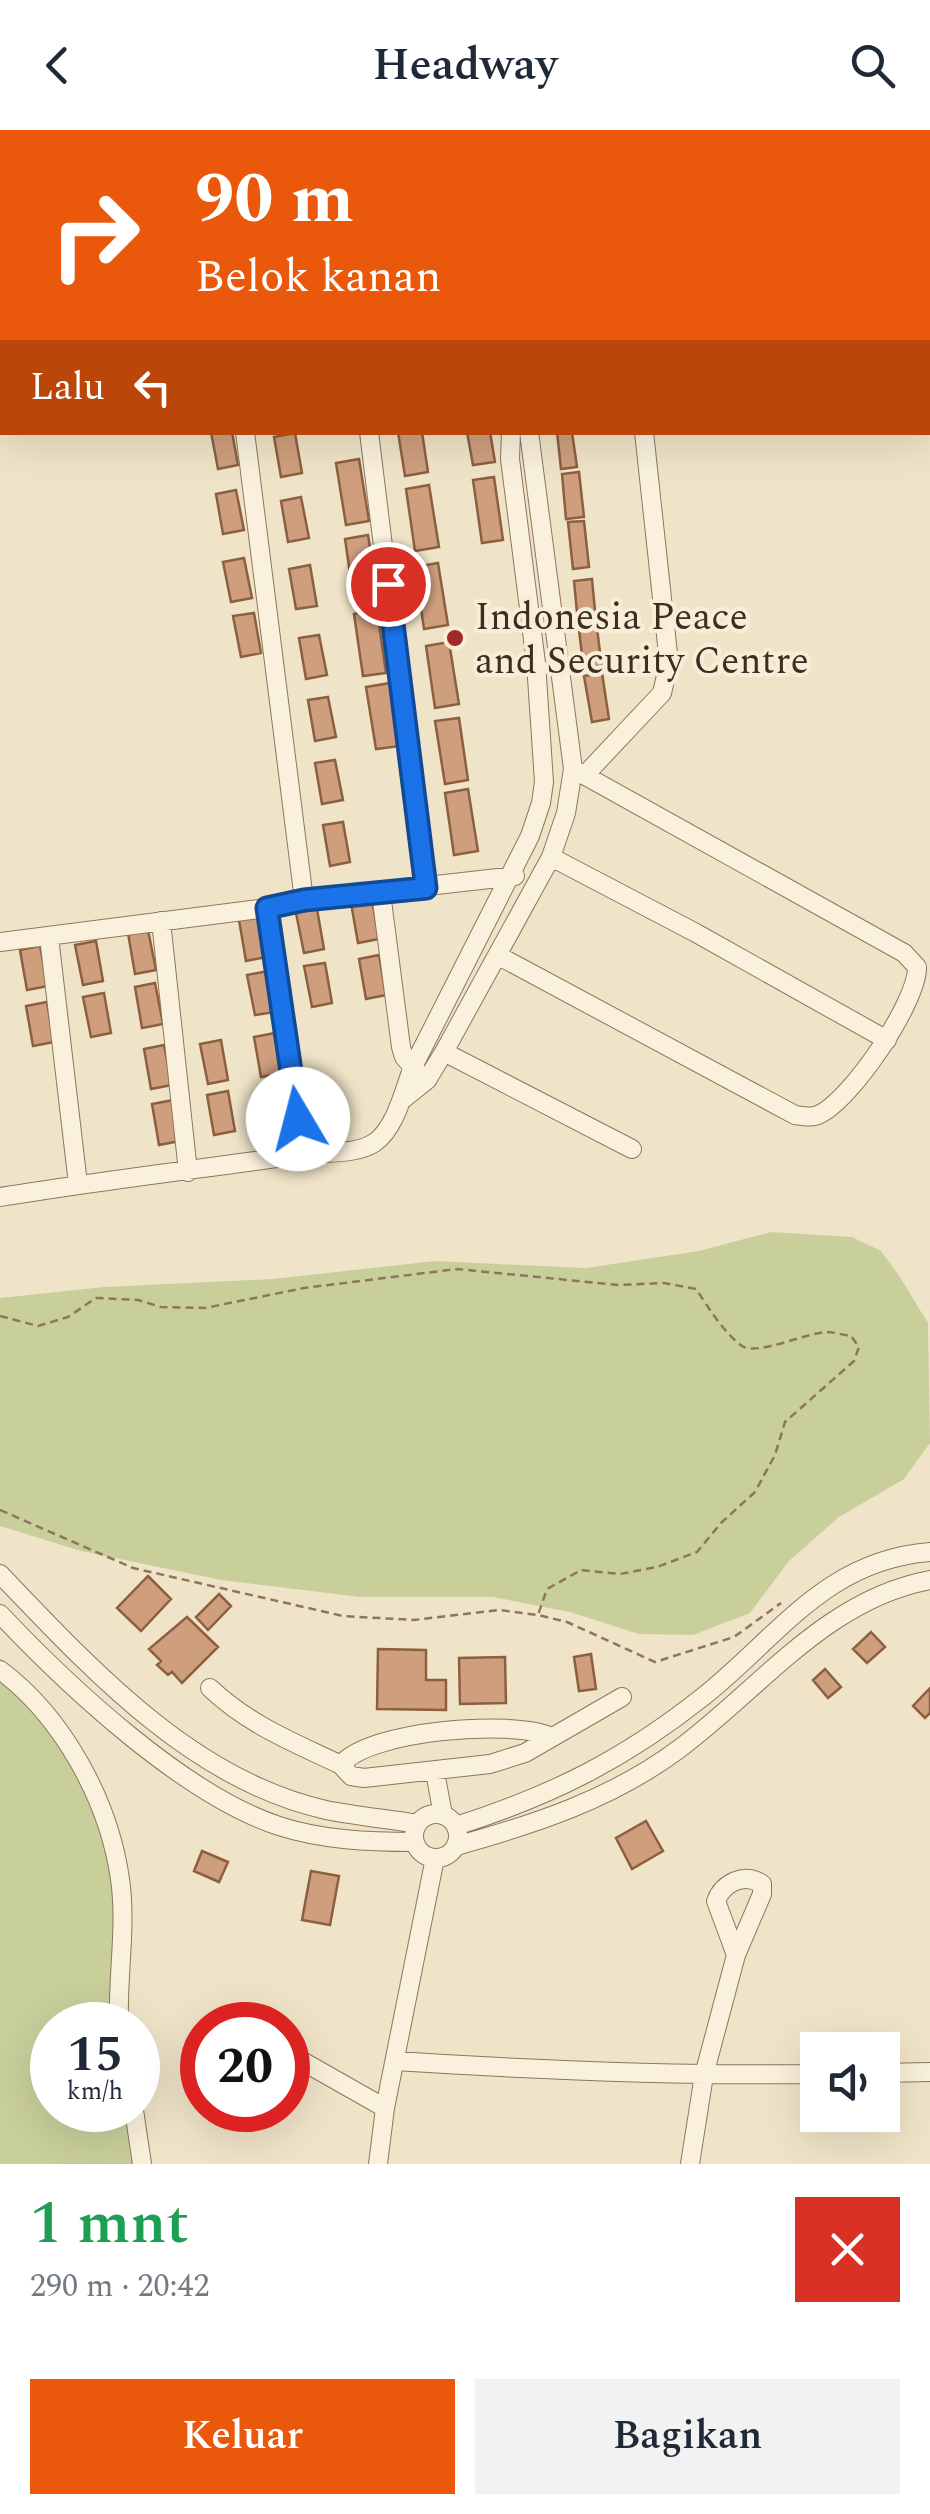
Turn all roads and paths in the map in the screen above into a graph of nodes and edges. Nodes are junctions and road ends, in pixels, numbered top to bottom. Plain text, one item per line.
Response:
1 (245, 435) edge
2 (369, 435) edge
3 (511, 435) edge
4 (529, 435) edge
5 (644, 435) edge
6 (579, 772) junction
7 (551, 857) junction
8 (510, 876) junction
9 (538, 877) junction
10 (426, 888) junction
11 (381, 892) junction
12 (304, 900) junction
13 (267, 908) junction
14 (162, 922) junction
15 (49, 936) junction
16 (0, 942) edge
17 (498, 955) junction
18 (887, 1040) junction
19 (444, 1052) junction
20 (419, 1074) junction
21 (632, 1149) dead end
22 (303, 1154) junction
23 (188, 1172) junction
24 (78, 1184) junction
25 (0, 1198) edge
26 (0, 1316) edge
27 (0, 1510) edge
28 (930, 1552) edge
29 (0, 1574) edge
30 (930, 1580) edge
31 (792, 1594) dead end
32 (0, 1614) edge
33 (538, 1615) junction
34 (0, 1670) edge
35 (210, 1688) dead end
36 (622, 1697) dead end
37 (127, 1699) junction
38 (110, 1718) junction
39 (552, 1737) junction
40 (341, 1765) junction
41 (435, 1772) junction
42 (449, 1820) junction
43 (416, 1833) junction
44 (456, 1846) junction
45 (435, 1858) junction
46 (736, 1955) dead end
47 (119, 2002) edge
48 (394, 2061) junction
49 (310, 2065) edge
50 (930, 2072) edge
51 (900, 2073) edge
52 (800, 2074) edge
53 (704, 2075) junction
54 (385, 2108) junction
55 (137, 2132) edge
56 (142, 2164) edge
57 (378, 2164) edge
58 (690, 2164) edge

1 - 12 street
2 - 10 street
3 - 8 street
4 - 6 street
5 - 6 street
6 - 7 street
6 - 18 street
7 - 9 street
7 - 18 street
8 - 9 street
8 - 10 street
8 - 20 street
9 - 17 street
10 - 11 street
11 - 12 street
11 - 20 street
12 - 13 street
13 - 14 street
13 - 22 street
14 - 15 street
14 - 23 street
15 - 16 street
15 - 24 street
17 - 18 street
17 - 19 street
19 - 20 street
19 - 21 street
20 - 22 street
22 - 23 street
23 - 24 street
24 - 25 street
26 - 33 path
27 - 33 path
28 - 42 street
29 - 37 street
30 - 44 street
31 - 33 path
32 - 38 street
34 - 47 street
35 - 40 street
36 - 39 street
37 - 38 street
37 - 43 street
38 - 43 street
39 - 40 street
39 - 41 street
40 - 41 street
41 - 42 street
42 - 43 street
42 - 44 street
43 - 45 street
44 - 45 street
45 - 48 street
46 - 53 street
48 - 53 street
48 - 54 street
49 - 54 street
50 - 51 street
52 - 53 street
53 - 58 street
54 - 57 street
55 - 56 street

